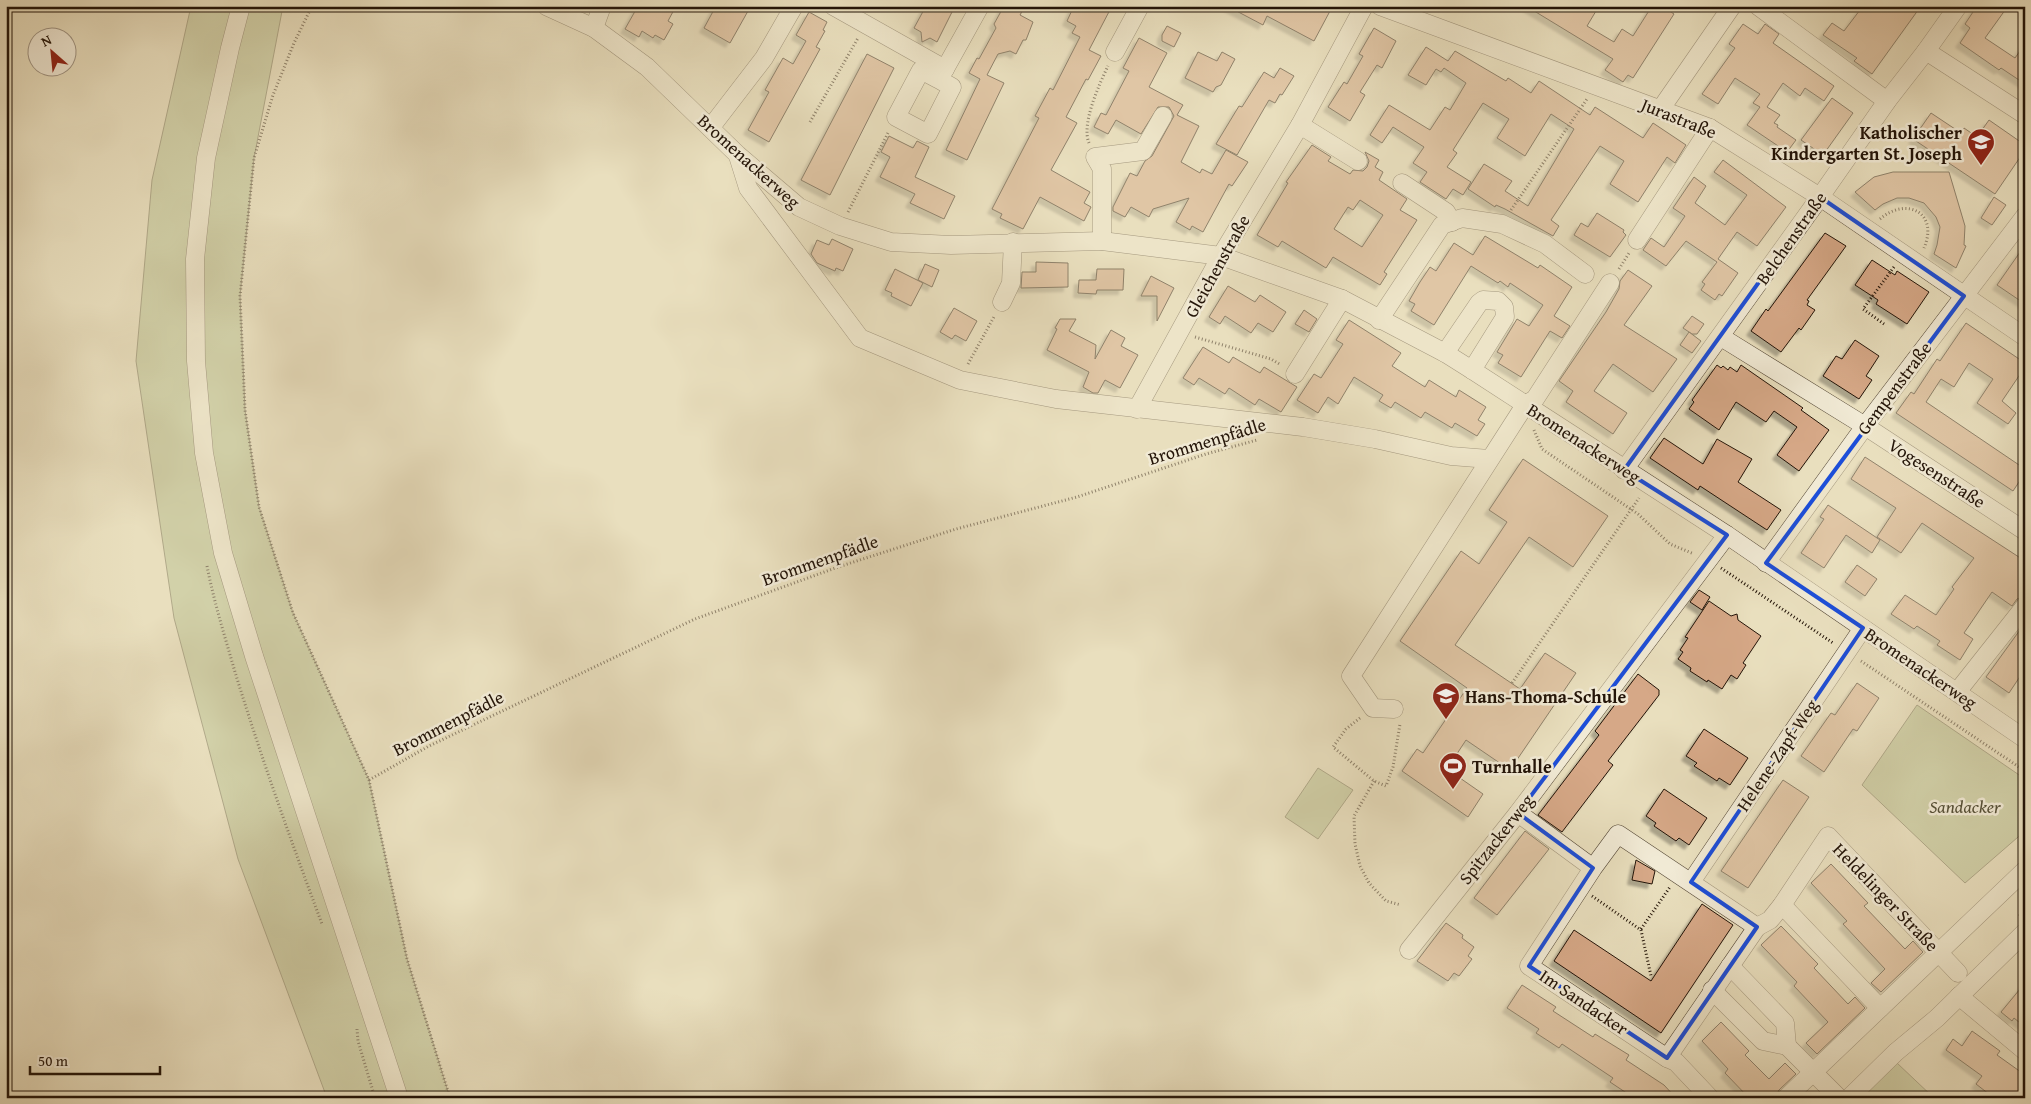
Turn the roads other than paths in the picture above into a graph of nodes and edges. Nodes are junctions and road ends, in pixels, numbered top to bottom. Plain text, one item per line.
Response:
1 (241, 6) edge
2 (546, 6) edge
3 (602, 6) edge
4 (794, 6) edge
5 (833, 6) edge
6 (980, 6) edge
7 (1140, 6) edge
8 (1364, 6) edge
9 (1380, 6) edge
10 (1732, 6) edge
11 (1758, 6) edge
12 (1958, 6) edge
13 (594, 28) junction
14 (1926, 51) junction
15 (1115, 52) road end
16 (941, 74) junction
17 (1886, 101) junction
18 (1660, 110) junction
19 (2025, 115) edge
20 (1163, 116) dead end
21 (1300, 125) junction
22 (711, 127) junction
23 (1710, 128) junction
24 (738, 155) junction
25 (1358, 161) dead end
26 (1402, 183) dead end
27 (1820, 197) junction
28 (2025, 216) edge
29 (1452, 222) junction
30 (1637, 240) road end
31 (1102, 241) junction
32 (1013, 242) junction
33 (1221, 256) junction
34 (1585, 274) dead end
35 (1610, 283) road end
36 (1964, 296) junction
37 (1342, 299) junction
38 (1002, 302) road end
39 (1380, 320) junction
40 (2025, 336) edge
41 (1721, 337) junction
42 (1445, 354) junction
43 (1472, 370) junction
44 (1295, 374) road end
45 (1525, 405) junction
46 (1137, 409) junction
47 (1865, 426) junction
48 (1489, 459) junction
49 (1624, 470) junction
50 (2025, 531) edge
51 (1727, 535) junction
52 (1766, 563) junction
53 (2025, 606) edge
54 (1863, 628) junction
55 (1957, 692) junction
56 (1394, 709) road end
57 (2025, 738) edge
58 (1518, 813) junction
59 (1593, 868) junction
60 (2025, 870) edge
61 (1685, 878) junction
62 (1782, 905) junction
63 (1757, 927) junction
64 (2025, 932) edge
65 (1409, 950) dead end
66 (1939, 952) junction
67 (1730, 966) junction
68 (1970, 969) junction
69 (1712, 990) junction
70 (1959, 996) junction
71 (1880, 1008) junction
72 (1787, 1046) junction
73 (2025, 1051) edge
74 (1668, 1058) junction
75 (1813, 1072) junction
76 (399, 1098) edge
77 (1710, 1098) edge
78 (1786, 1098) edge
79 (1839, 1098) edge
80 (1849, 1098) edge

1 - 76 street
2 - 13 street, Bromenackerweg
3 - 13 street
4 - 22 street
5 - 16 street
6 - 16 street
7 - 15 street
8 - 21 street, Gleichenstraße
9 - 18 street, Jurastraße
10 - 18 street
11 - 17 street
12 - 14 street, Belchenstraße
13 - 22 street, Bromenackerweg
14 - 17 street, Belchenstraße
14 - 19 street
16 - 16 street
17 - 27 street, Belchenstraße
18 - 23 street, Jurastraße
20 - 31 street
21 - 25 street
21 - 33 street, Gleichenstraße
22 - 24 street, Bromenackerweg
23 - 27 street, Jurastraße
23 - 30 street
24 - 32 street, Bromenackerweg
24 - 46 street
26 - 29 street
27 - 36 street, Jurastraße
27 - 41 street, Belchenstraße
28 - 36 street, Gempenstraße
29 - 34 street
29 - 39 street
31 - 32 street, Bromenackerweg
31 - 33 street, Bromenackerweg
32 - 38 street
33 - 37 street, Bromenackerweg
33 - 46 street, Gleichenstraße
35 - 45 street
36 - 40 street, Jurastraße
36 - 47 street, Gempenstraße
37 - 39 street, Bromenackerweg
37 - 44 street
39 - 42 street, Bromenackerweg
41 - 47 street, Vogesenstraße
41 - 49 street, Belchenstraße
42 - 43 street, Bromenackerweg
42 - 43 street
43 - 45 street, Bromenackerweg
45 - 48 street
45 - 49 street, Bromenackerweg
46 - 48 street
47 - 50 street, Vogesenstraße
47 - 52 street, Gempenstraße
48 - 56 street
49 - 51 street, Bromenackerweg
51 - 52 street, Bromenackerweg
51 - 58 street, Spitzackerweg
52 - 54 street, Bromenackerweg
53 - 55 street
54 - 55 street, Bromenackerweg
54 - 61 street, Helene-Zapf-Weg
55 - 57 street, Bromenackerweg
58 - 59 street
58 - 65 street, Spitzackerweg
59 - 61 street, Im Sandacker
59 - 74 street, Im Sandacker
60 - 66 street
61 - 63 street, Im Sandacker
62 - 63 street, Heldelinger Straße
62 - 66 street, Heldelinger Straße
62 - 71 street
63 - 67 street
64 - 68 street
66 - 68 street, Heldelinger Straße
66 - 71 street
67 - 69 street
67 - 72 street
68 - 70 street
69 - 72 street
69 - 74 street
70 - 73 street
70 - 80 street
71 - 75 street
72 - 75 street
74 - 77 street
75 - 78 street
75 - 79 street

